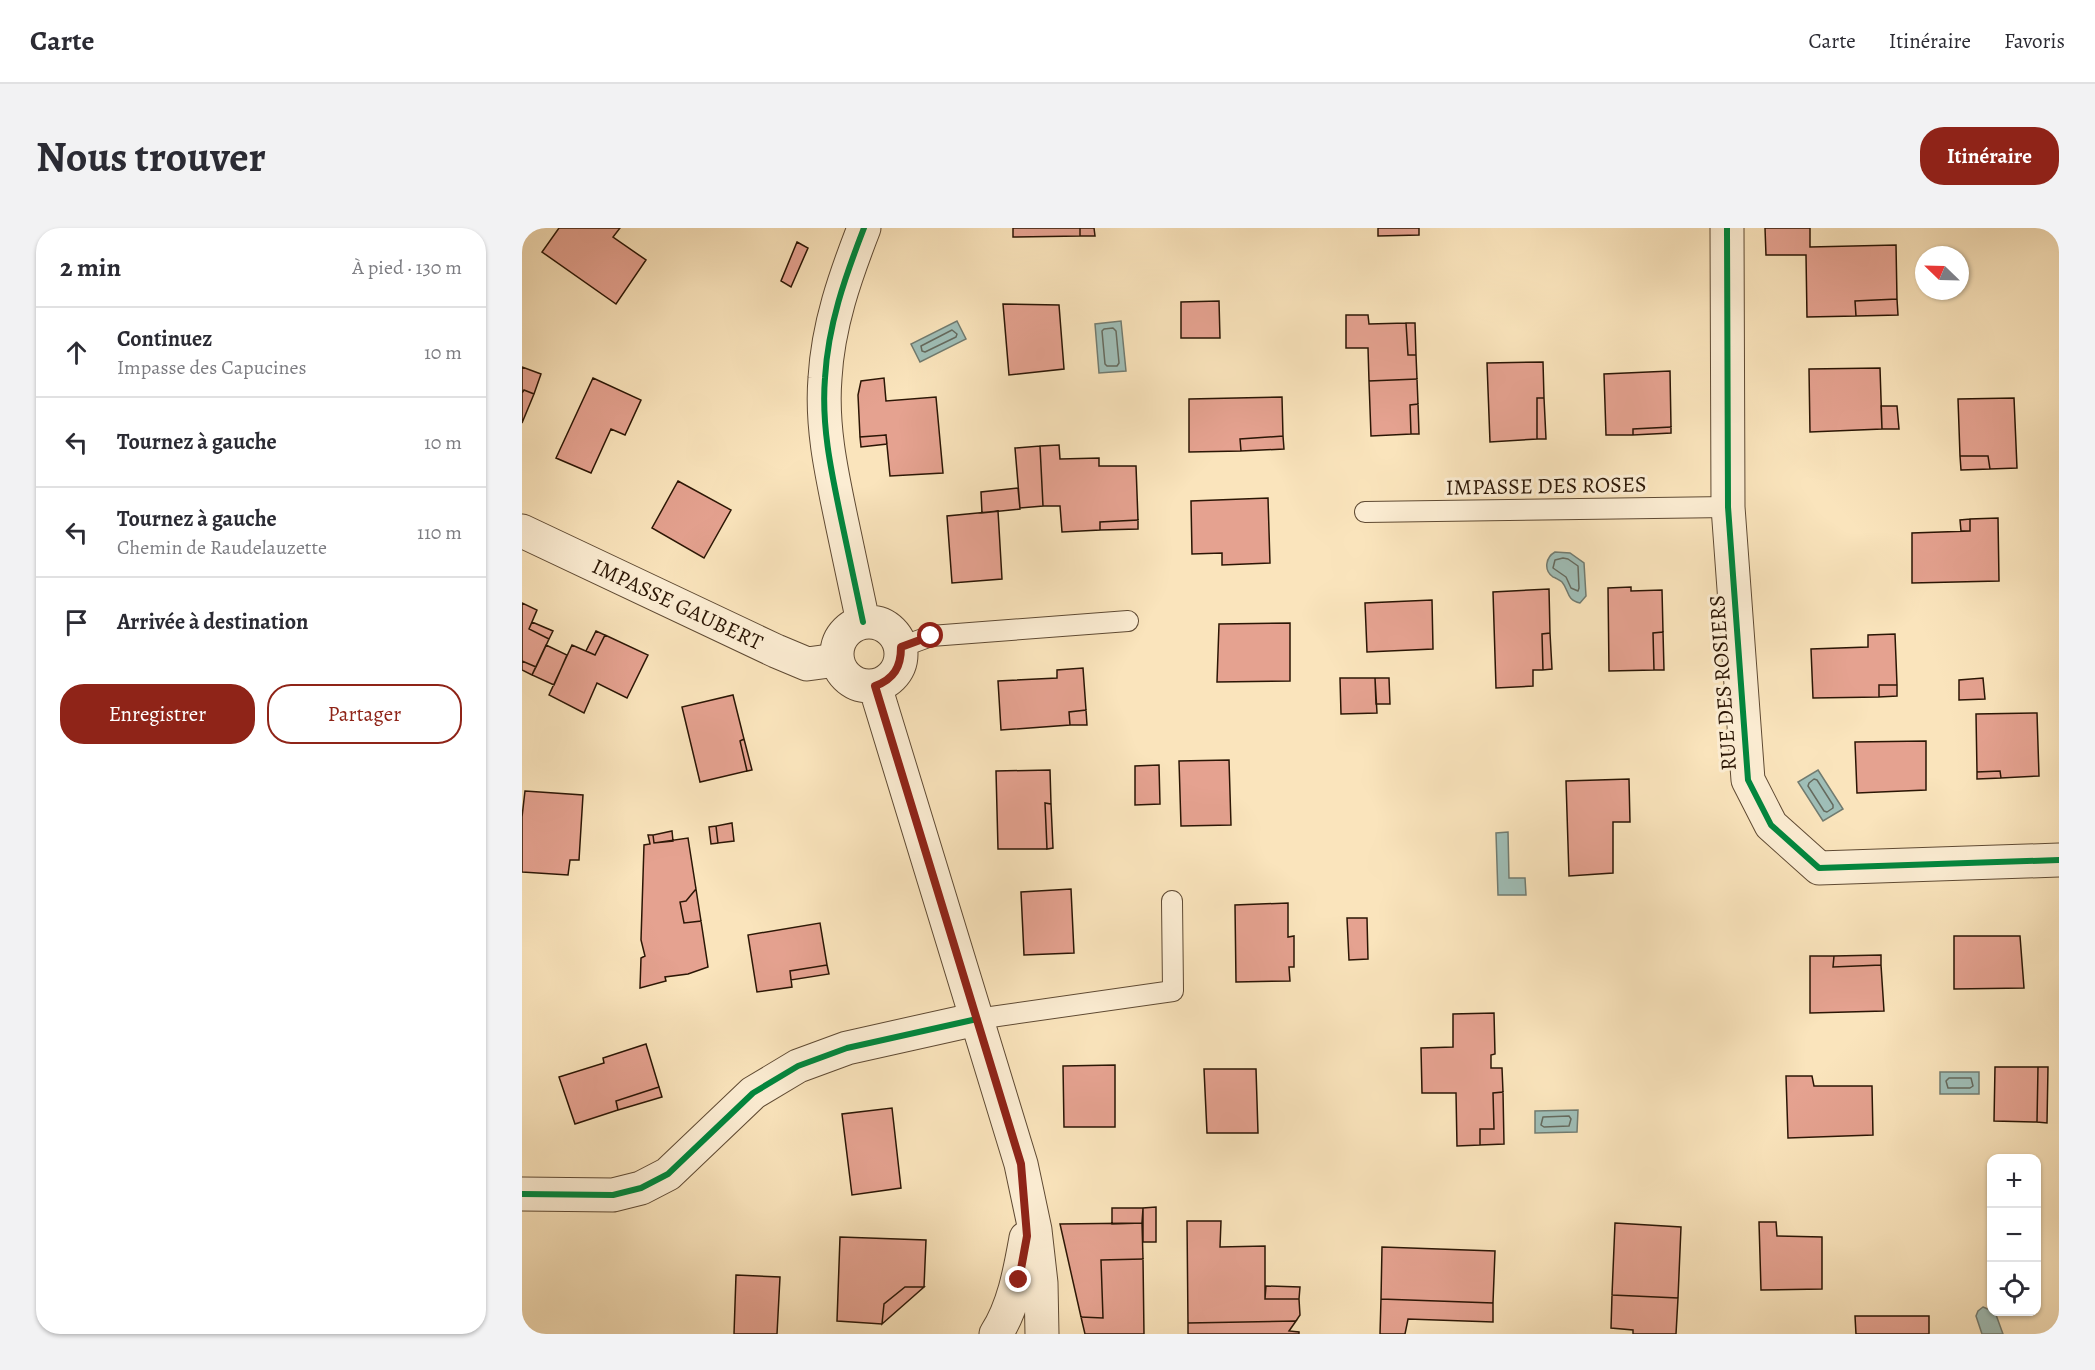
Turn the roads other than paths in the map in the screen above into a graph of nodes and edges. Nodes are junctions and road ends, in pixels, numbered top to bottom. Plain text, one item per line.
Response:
1 (864, 228) edge
2 (1727, 228) edge
3 (1728, 507) junction
4 (1365, 513) dead end
5 (522, 531) edge
6 (1128, 621) dead end
7 (863, 622) junction
8 (901, 647) junction
9 (837, 660) junction
10 (875, 686) junction
11 (2059, 860) edge
12 (1172, 901) dead end
13 (977, 1019) junction
14 (1021, 1164) junction
15 (522, 1194) edge
16 (996, 1334) edge
17 (1042, 1334) edge

1 - 7 street
2 - 3 street, RUE DES ROSIERS
3 - 4 lane, IMPASSE DES ROSES
3 - 11 street, RUE DES ROSIERS
5 - 9 street, IMPASSE GAUBERT
6 - 8 lane
7 - 8 street
7 - 9 street
8 - 10 street
9 - 10 street
10 - 13 street
12 - 13 lane
13 - 14 street
13 - 15 street
14 - 16 street
14 - 17 street

